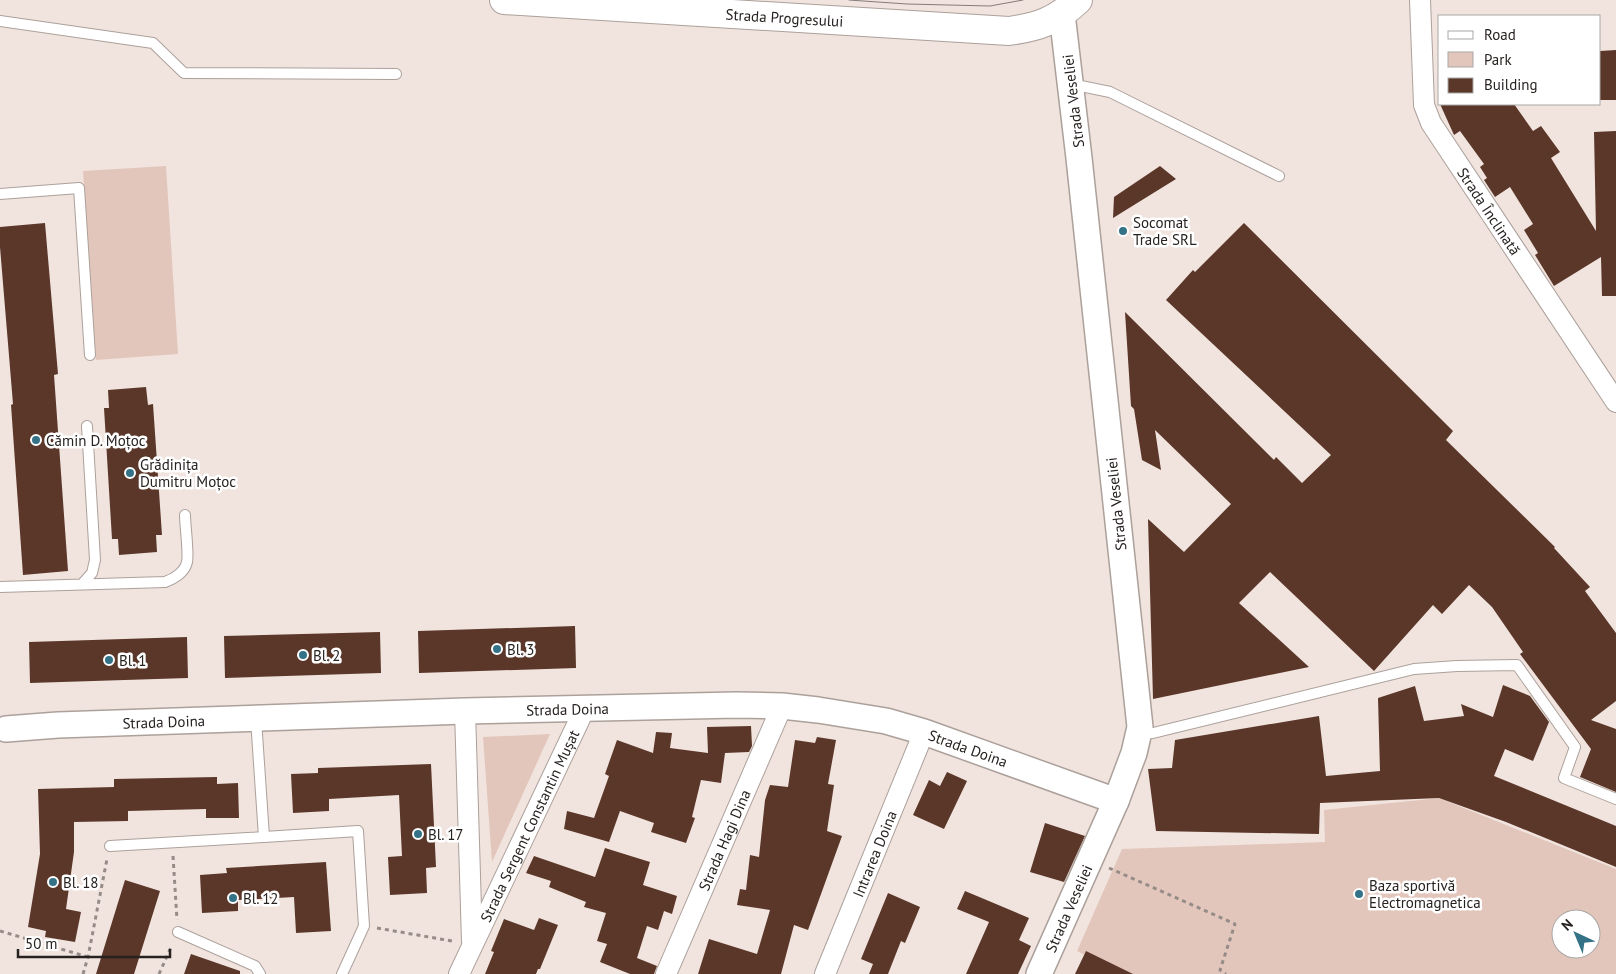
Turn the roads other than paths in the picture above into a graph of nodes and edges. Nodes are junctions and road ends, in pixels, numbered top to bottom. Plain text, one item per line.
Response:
1 (504, 0) edge
2 (1420, 0) edge
3 (1067, 5) edge
4 (0, 21) edge
5 (396, 74) dead end
6 (1071, 84) junction
7 (1278, 176) dead end
8 (0, 194) edge
9 (90, 355) dead end
10 (1616, 402) edge
11 (87, 426) dead end
12 (185, 515) dead end
13 (82, 584) junction
14 (0, 587) edge
15 (782, 706) junction
16 (585, 708) junction
17 (465, 711) junction
18 (256, 718) junction
19 (2, 731) edge
20 (924, 732) junction
21 (1139, 734) junction
22 (1616, 799) edge
23 (1116, 801) junction
24 (264, 838) junction
25 (110, 846) road end
26 (178, 932) road end
27 (472, 944) junction
28 (260, 974) edge
29 (342, 974) edge
30 (459, 974) edge
31 (666, 974) edge
32 (824, 974) edge
33 (1039, 974) edge

1 - 3 main road, Strada Progresului
2 - 10 street, Strada Înclinată
3 - 6 street, Strada Veseliei
4 - 5 lane
6 - 7 lane
6 - 21 street, Strada Veseliei
8 - 9 lane
11 - 13 lane
12 - 13 lane
13 - 14 lane
15 - 16 street, Strada Doina
15 - 20 street, Strada Doina
15 - 31 street, Strada Hagi Dina
16 - 17 street, Strada Doina
16 - 27 street, Strada Sergent Constantin Mușat
17 - 18 street, Strada Doina
17 - 27 street, Strada Sergent Constantin Mușat
18 - 19 street, Strada Doina
18 - 24 lane
20 - 23 street, Strada Doina
20 - 32 street, Intrarea Doina
21 - 22 lane
21 - 23 street, Strada Veseliei
23 - 33 street, Strada Veseliei
24 - 25 lane
24 - 29 lane
26 - 28 lane
27 - 30 street, Strada Sergent Constantin Mușat

